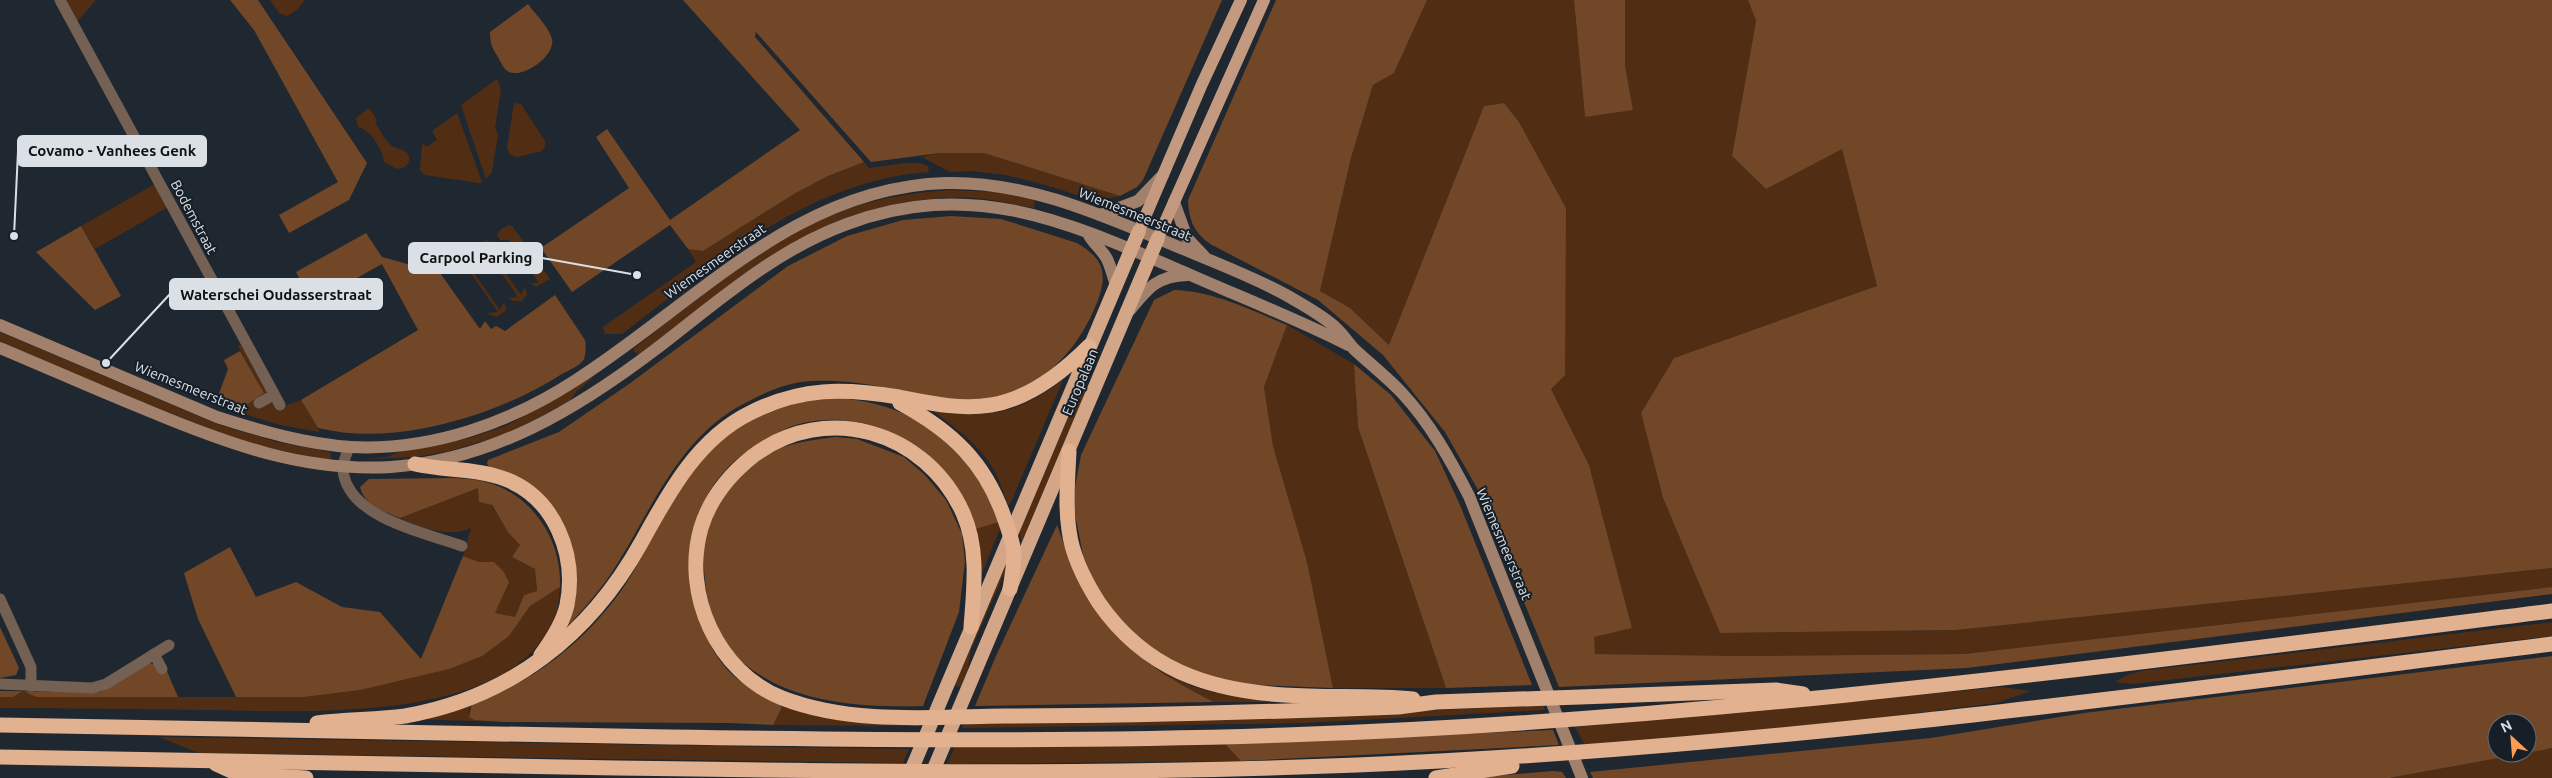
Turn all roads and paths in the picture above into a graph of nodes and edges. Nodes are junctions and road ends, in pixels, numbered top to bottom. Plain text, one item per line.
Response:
1 (60, 0) edge
2 (1241, 0) edge
3 (1264, 0) edge
4 (1163, 175) junction
5 (1174, 202) junction
6 (1100, 215) junction
7 (1139, 231) junction
8 (1088, 233) junction
9 (1158, 238) junction
10 (1131, 249) junction
11 (1150, 258) junction
12 (1205, 258) junction
13 (1189, 275) junction
14 (1116, 286) junction
15 (1127, 314) junction
16 (0, 325) edge
17 (1089, 346) junction
18 (0, 348) edge
19 (1354, 348) junction
20 (888, 396) junction
21 (259, 403) dead end
22 (349, 447) junction
23 (1069, 451) junction
24 (415, 464) junction
25 (343, 467) junction
26 (1010, 536) junction
27 (462, 546) dead end
28 (1010, 589) junction
29 (0, 599) edge
30 (2552, 611) edge
31 (971, 627) junction
32 (2552, 644) edge
33 (169, 645) dead end
34 (154, 654) junction
35 (536, 662) junction
36 (162, 669) dead end
37 (0, 684) edge
38 (31, 686) junction
39 (1829, 698) junction
40 (1436, 702) junction
41 (0, 725) edge
42 (266, 730) junction
43 (1554, 754) junction
44 (0, 757) edge
45 (210, 762) junction
46 (306, 778) edge
47 (908, 778) edge
48 (930, 778) edge
49 (1436, 778) edge
50 (1582, 778) edge

1 - 21 street, Bodemstraat
2 - 4 main road, Europalaan
3 - 5 main road, Europalaan
4 - 6 main road
4 - 7 main road, Europalaan
5 - 9 main road, Europalaan
5 - 12 main road
6 - 7 main road, Wiemesmeerstraat
6 - 22 main road, Wiemesmeerstraat
7 - 9 main road, Wiemesmeerstraat
7 - 10 highway, Europalaan
8 - 10 main road, Wiemesmeerstraat
8 - 14 main road
8 - 24 main road, Wiemesmeerstraat
9 - 11 highway, Europalaan
9 - 12 main road, Wiemesmeerstraat
10 - 11 main road, Wiemesmeerstraat
10 - 14 highway, Europalaan
11 - 13 main road, Wiemesmeerstraat
11 - 15 highway, Europalaan
12 - 19 main road, Wiemesmeerstraat
13 - 15 main road
13 - 19 main road, Wiemesmeerstraat
14 - 17 highway, Europalaan
15 - 23 highway, Europalaan
16 - 22 main road, Wiemesmeerstraat
17 - 20 highway
17 - 26 highway, Europalaan
18 - 25 main road, Wiemesmeerstraat
19 - 50 main road, Wiemesmeerstraat
20 - 26 highway
20 - 35 highway
22 - 25 street
23 - 28 highway, Europalaan
23 - 40 highway
24 - 25 main road, Wiemesmeerstraat
24 - 35 highway
25 - 27 street
26 - 28 highway
26 - 31 highway, Europalaan
28 - 48 highway, Europalaan
29 - 38 street
30 - 39 highway
31 - 40 highway
31 - 47 highway, Europalaan
32 - 43 highway
33 - 34 street
34 - 36 street
34 - 38 street
35 - 42 highway
37 - 38 street
39 - 40 highway
39 - 42 highway
41 - 42 highway
43 - 45 highway
43 - 49 highway
44 - 45 highway
45 - 46 highway

